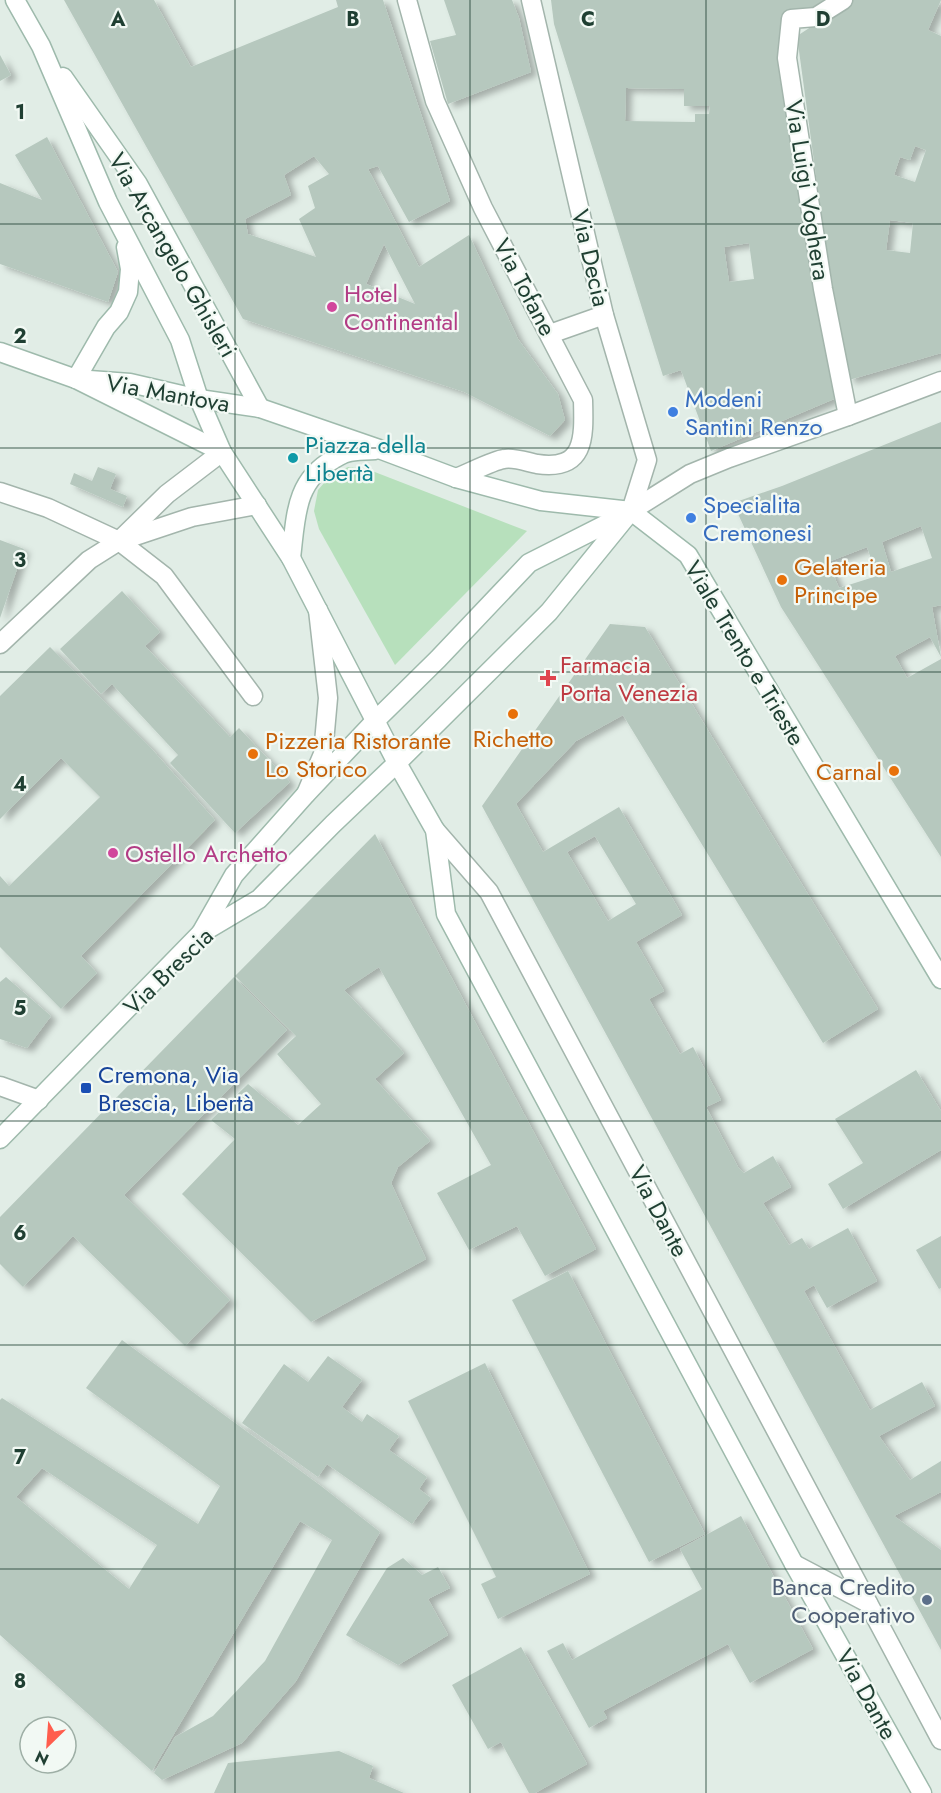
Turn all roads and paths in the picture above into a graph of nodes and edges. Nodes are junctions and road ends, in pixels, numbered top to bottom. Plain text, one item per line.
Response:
1 (15, 0) edge
2 (407, 0) edge
3 (531, 0) edge
4 (843, 0) edge
5 (41, 46) junction
6 (124, 233) junction
7 (604, 315) junction
8 (550, 334) junction
9 (0, 352) edge
10 (76, 379) junction
11 (941, 381) edge
12 (200, 399) junction
13 (260, 408) junction
14 (848, 416) junction
15 (379, 449) junction
16 (222, 452) junction
17 (456, 478) junction
18 (0, 492) edge
19 (256, 505) junction
20 (631, 512) junction
21 (118, 541) junction
22 (291, 558) junction
23 (318, 608) junction
24 (0, 644) edge
25 (253, 696) dead end
26 (376, 720) junction
27 (397, 763) junction
28 (306, 794) junction
29 (435, 830) junction
30 (200, 934) junction
31 (938, 969) edge
32 (0, 1086) edge
33 (39, 1100) junction
34 (0, 1139) edge
35 (794, 1564) junction
36 (868, 1603) junction
37 (941, 1740) edge
38 (922, 1793) edge

1 - 5 main road, Via Arcangelo Ghisleri
2 - 8 main road, Via Tofane
3 - 7 main road, Via Decia
4 - 14 main road, Via Luigi Voghera
5 - 6 main road, Via Arcangelo Ghisleri
5 - 13 main road, Via Arcangelo Ghisleri
6 - 10 main road, Via Arcangelo Ghisleri
6 - 12 main road, Via Arcangelo Ghisleri
7 - 8 main road
7 - 20 main road, Via Decia
8 - 17 main road, Via Tofane
9 - 10 main road, Via Mantova
10 - 12 main road, Via Mantova
10 - 16 main road, Via Mantova
11 - 14 main road
12 - 13 main road, Via Mantova
12 - 16 main road, Via Arcangelo Ghisleri
13 - 15 main road
14 - 20 main road
15 - 17 main road
15 - 22 main road
16 - 19 main road
16 - 21 main road
17 - 20 main road
18 - 21 main road
19 - 21 main road
19 - 22 main road
20 - 26 main road
20 - 27 main road
20 - 31 main road, Viale Trento e Trieste
21 - 24 main road
21 - 25 main road
22 - 23 main road
23 - 26 main road
23 - 28 main road
26 - 27 main road
26 - 28 main road
27 - 29 main road, Via Dante
27 - 30 main road, Via Brescia
28 - 30 main road
29 - 35 main road, Via Dante
29 - 36 main road, Via Dante
30 - 33 main road, Via Brescia
32 - 33 main road
33 - 34 main road, Via Brescia
35 - 36 main road
35 - 38 main road, Via Dante
36 - 37 main road, Via Dante

